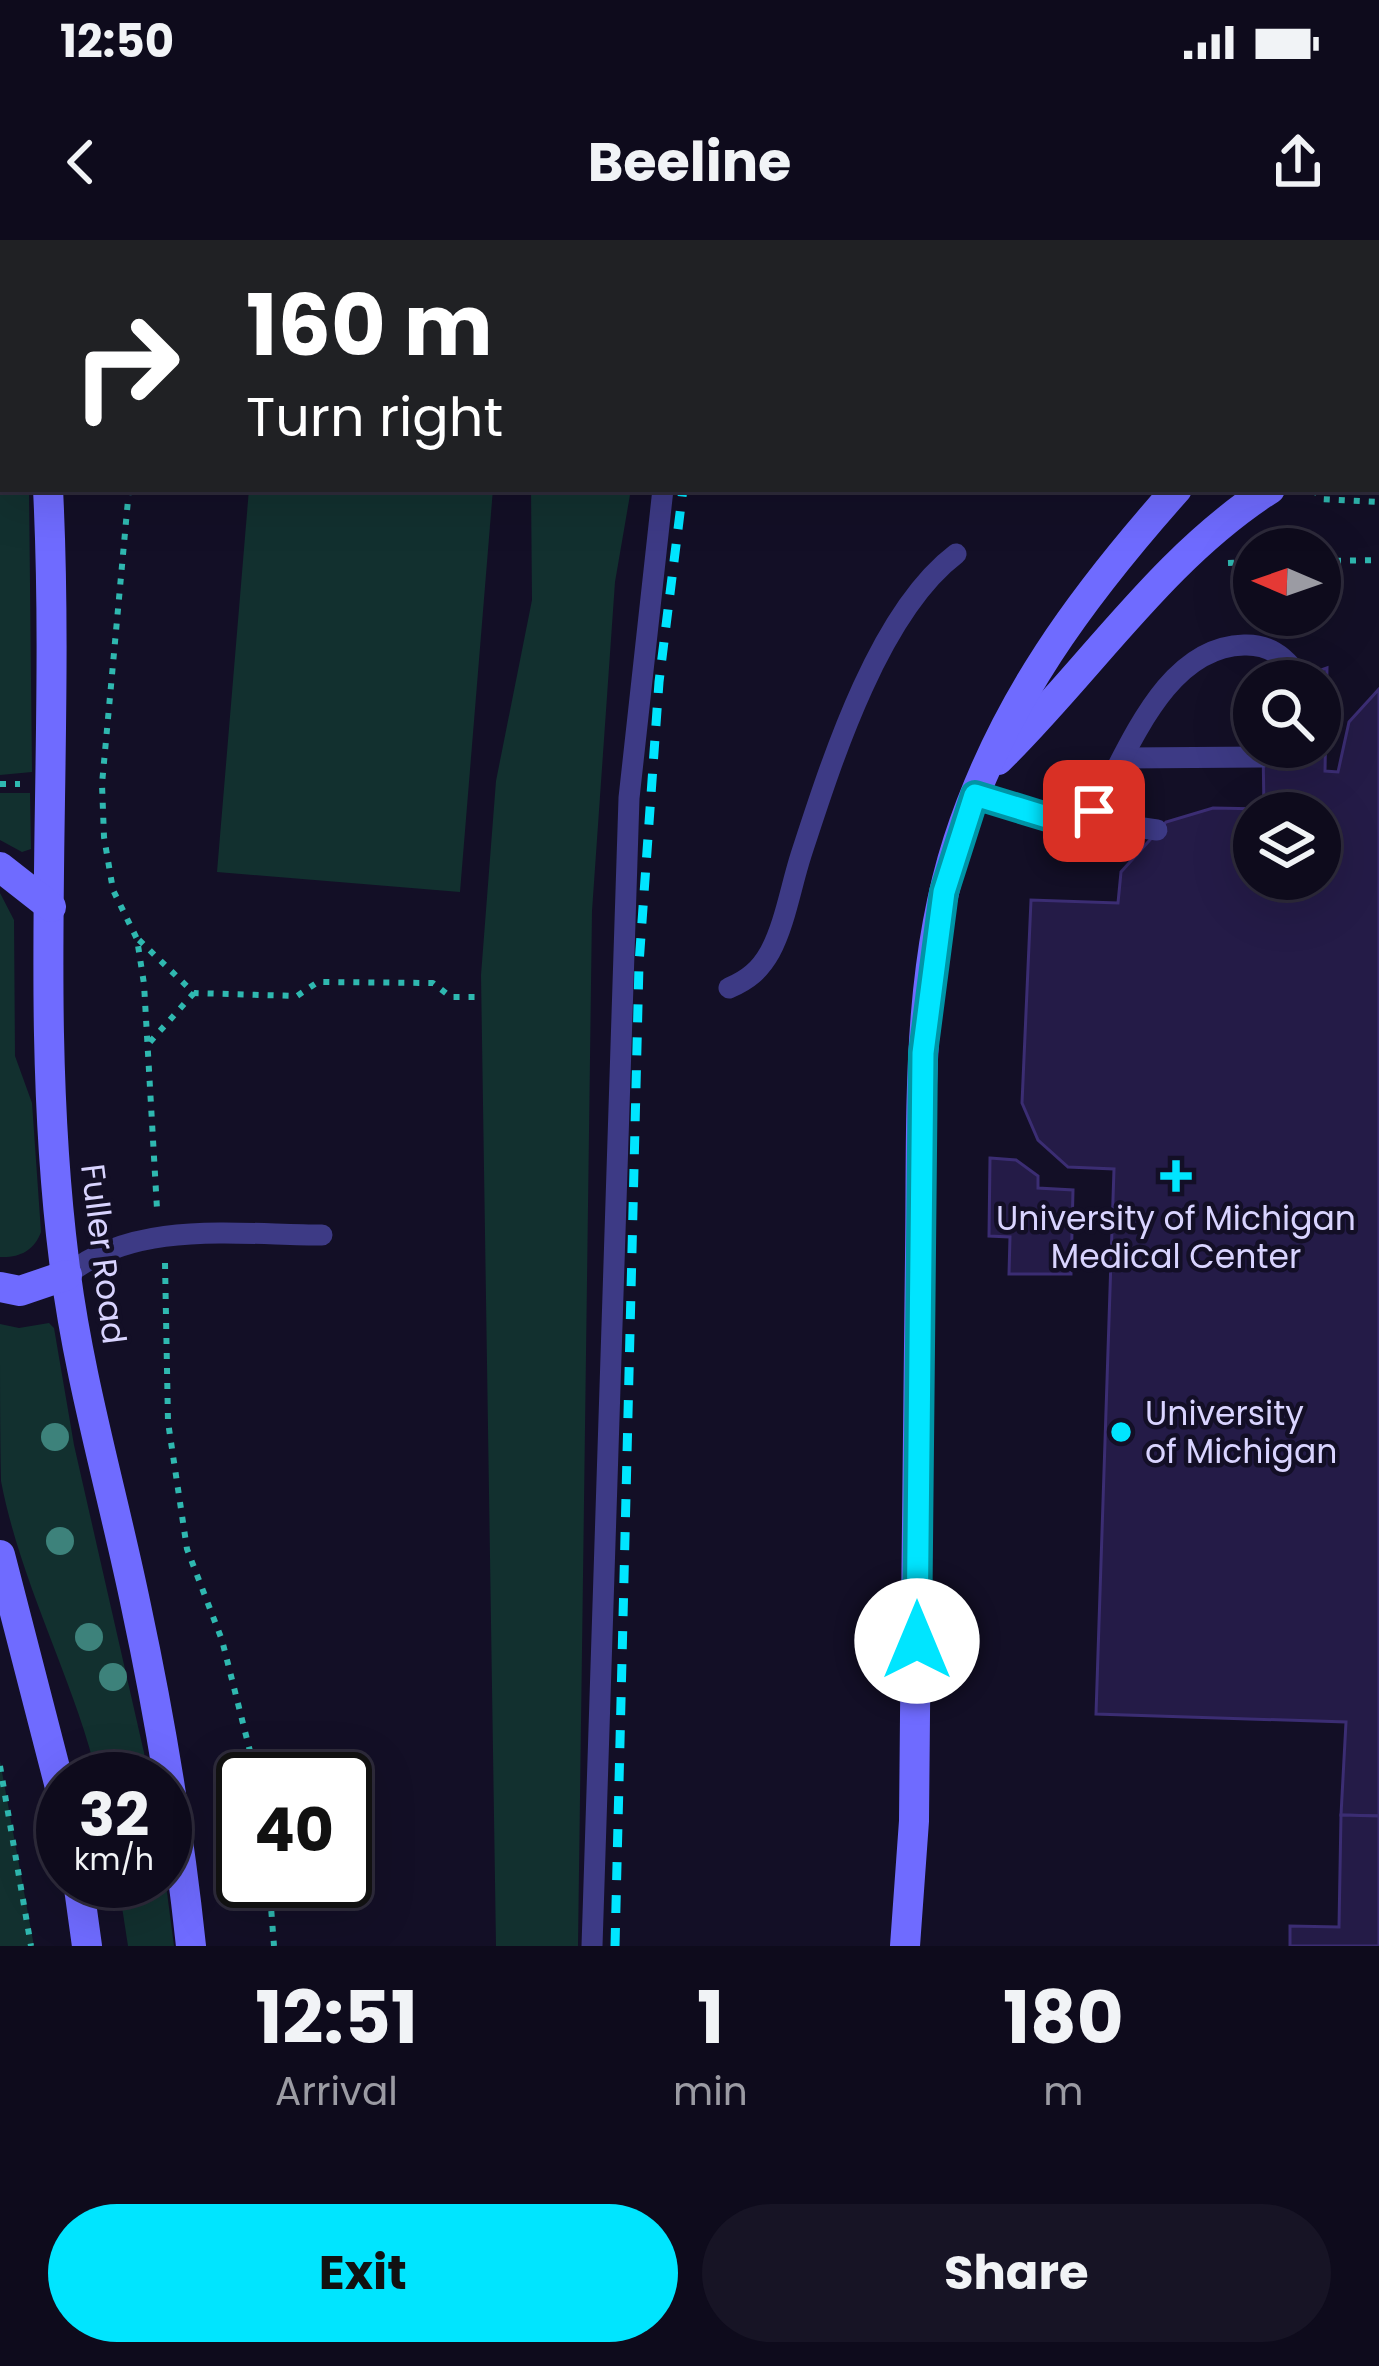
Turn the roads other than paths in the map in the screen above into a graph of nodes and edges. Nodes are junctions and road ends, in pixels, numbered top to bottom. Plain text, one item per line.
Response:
1 (48, 492) edge
2 (663, 492) edge
3 (1174, 492) edge
4 (1266, 492) edge
5 (956, 554) dead end
6 (1288, 660) edge
7 (1125, 758) junction
8 (1233, 758) edge
9 (982, 782) junction
10 (1094, 811) junction
11 (1157, 830) dead end
12 (0, 866) edge
13 (51, 907) junction
14 (729, 988) dead end
15 (322, 1235) dead end
16 (67, 1274) junction
17 (0, 1287) edge
18 (0, 1556) edge
19 (51, 1752) edge
20 (82, 1908) edge
21 (88, 1946) edge
22 (191, 1946) edge
23 (592, 1946) edge
24 (905, 1946) edge

1 - 13 main road, Fuller Road
2 - 23 lane
3 - 9 main road
4 - 9 main road
5 - 14 lane
6 - 7 lane
7 - 8 lane
7 - 10 lane
9 - 10 lane
9 - 24 main road
10 - 11 lane
12 - 13 main road
13 - 16 main road, Fuller Road
15 - 16 lane
16 - 17 main road
16 - 22 main road, Fuller Road
18 - 19 main road
20 - 21 main road

